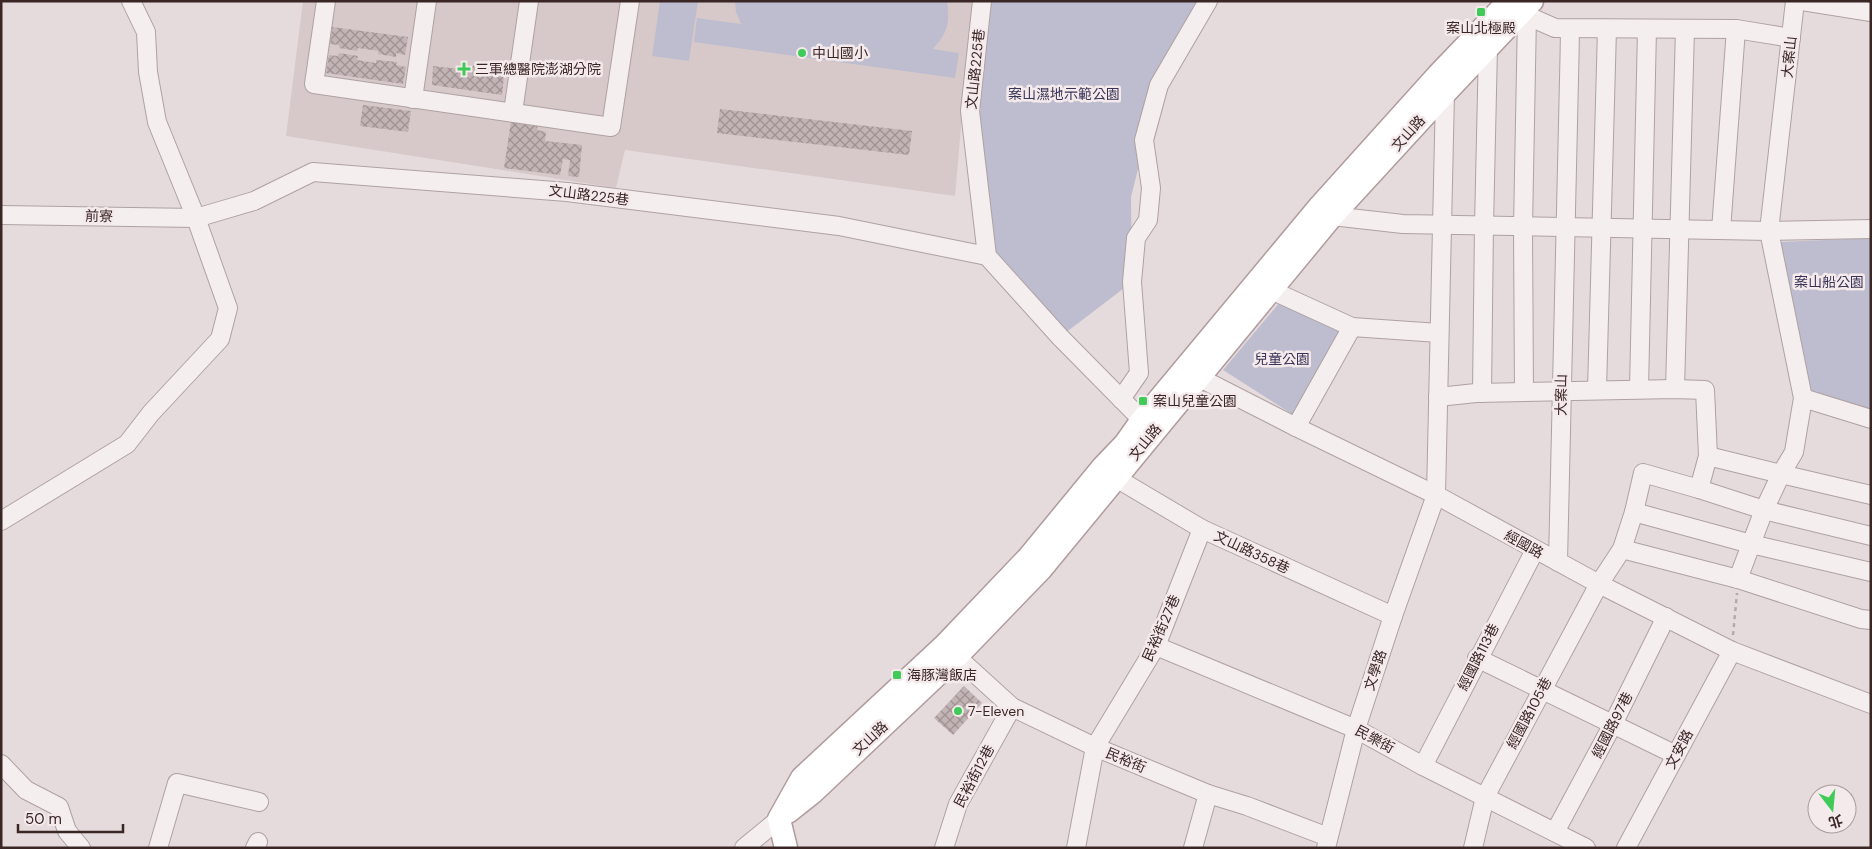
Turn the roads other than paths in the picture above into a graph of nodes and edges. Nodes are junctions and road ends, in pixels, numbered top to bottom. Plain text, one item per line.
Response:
1 (131, 1) edge
2 (326, 1) edge
3 (427, 1) edge
4 (529, 1) edge
5 (630, 1) edge
6 (982, 1) edge
7 (1208, 1) edge
8 (1795, 1) edge
9 (1802, 1) edge
10 (1517, 6) edge
11 (1871, 12) edge
12 (1570, 29) junction
13 (1607, 29) junction
14 (1647, 29) junction
15 (1685, 29) junction
16 (1736, 29) junction
17 (1791, 38) junction
18 (1488, 47) junction
19 (1445, 93) junction
20 (413, 98) junction
21 (513, 112) junction
22 (1326, 211) junction
23 (1, 215) edge
24 (196, 218) junction
25 (1443, 225) junction
26 (1484, 226) junction
27 (1523, 227) junction
28 (1566, 228) junction
29 (1602, 228) junction
30 (1642, 229) junction
31 (1679, 229) junction
32 (1721, 230) junction
33 (1871, 230) edge
34 (1769, 231) junction
35 (987, 256) junction
36 (1271, 290) junction
37 (1352, 327) junction
38 (1439, 334) junction
39 (1192, 372) junction
40 (1639, 389) junction
41 (1675, 389) junction
42 (1597, 390) junction
43 (1560, 391) junction
44 (1524, 392) junction
45 (1482, 393) junction
46 (1438, 397) junction
47 (1803, 398) junction
48 (1121, 399) junction
49 (1871, 419) edge
50 (1142, 420) junction
51 (1296, 428) junction
52 (1708, 456) junction
53 (1781, 474) junction
54 (1116, 478) junction
55 (1699, 489) junction
56 (1436, 495) junction
57 (1871, 495) edge
58 (1764, 510) junction
59 (1634, 512) junction
60 (1, 521) edge
61 (1202, 529) junction
62 (1871, 536) edge
63 (1752, 544) junction
64 (1622, 549) junction
65 (1534, 550) junction
66 (1558, 562) junction
67 (1871, 572) edge
68 (1738, 579) junction
69 (1599, 584) junction
70 (1393, 616) junction
71 (1666, 617) junction
72 (1871, 620) edge
73 (1156, 646) junction
74 (950, 651) junction
75 (1732, 651) junction
76 (1477, 658) junction
77 (1541, 690) junction
78 (1871, 704) edge
79 (1012, 707) junction
80 (1613, 724) junction
81 (1356, 729) junction
82 (1095, 747) junction
83 (1676, 755) junction
84 (1, 764) edge
85 (1423, 766) junction
86 (1208, 794) junction
87 (1485, 797) junction
88 (259, 802) dead end
89 (779, 819) junction
90 (1555, 832) junction
91 (1327, 843) edge
92 (81, 848) edge
93 (158, 848) edge
94 (744, 848) edge
95 (762, 848) edge
96 (786, 848) edge
97 (944, 848) edge
98 (1076, 848) edge
99 (1194, 848) edge
100 (1473, 848) edge
101 (1586, 848) edge
102 (1626, 848) edge

1 - 24 street
2 - 20 street
3 - 20 street
4 - 21 street
5 - 21 street
6 - 35 street, 文山路225巷
7 - 48 street
8 - 17 street, 大案山
9 - 11 street
10 - 12 street
10 - 18 main road, 文山路
10 - 22 main road, 文山路
10 - 27 street
12 - 13 street
12 - 28 street, 大案山
13 - 14 street
13 - 29 street
14 - 15 street
14 - 30 street
15 - 16 street
15 - 31 street
16 - 17 street
16 - 32 street
17 - 34 street, 大案山
18 - 19 main road, 文山路
18 - 26 street
19 - 22 main road, 文山路
19 - 25 street
20 - 21 street
22 - 25 street
22 - 36 main road, 文山路
22 - 39 main road, 文山路
23 - 24 street, 前寮
24 - 35 street, 文山路225巷
24 - 60 street
25 - 26 street
25 - 38 street
26 - 27 street
26 - 45 street
27 - 28 street
27 - 44 street
28 - 29 street
28 - 43 street, 大案山
29 - 30 street
29 - 42 street
30 - 31 street
30 - 40 street
31 - 32 street
31 - 41 street
32 - 34 street
33 - 34 street
34 - 47 street, 大案山
35 - 48 street
36 - 37 street
36 - 39 main road, 文山路
37 - 38 street
37 - 51 street
38 - 46 street
39 - 50 main road, 文山路
39 - 51 street, 經國路
39 - 54 main road, 文山路
40 - 41 street
40 - 42 street
41 - 52 street
42 - 43 street
43 - 44 street
43 - 66 street, 大案山
44 - 45 street
45 - 46 street
46 - 56 street
47 - 49 street
47 - 53 street
48 - 50 street
50 - 74 main road, 文山路
51 - 56 street, 經國路
52 - 53 street
52 - 55 street
53 - 57 street
53 - 58 street
54 - 61 street, 文山路358巷
54 - 74 main road, 文山路
55 - 58 street
55 - 59 street, 經國路105巷
56 - 65 street, 經國路
56 - 70 street, 文學路
58 - 62 street
58 - 63 street
59 - 63 street
59 - 64 street, 經國路105巷
61 - 70 street, 文山路358巷
61 - 73 street, 民裕街27巷
63 - 67 street
63 - 68 street
64 - 68 street
64 - 69 street, 經國路105巷
65 - 66 street, 經國路
65 - 76 street, 經國路113巷
66 - 69 street, 經國路
68 - 72 street
69 - 71 street, 經國路
69 - 77 street, 經國路105巷
70 - 81 street, 文學路
71 - 75 street, 經國路
71 - 80 street, 經國路97巷
73 - 81 street, 民樂街
73 - 82 street, 民裕街27巷
74 - 79 street, 民裕街
74 - 89 main road, 文山路
75 - 78 street, 經國路
75 - 83 street, 文安路
76 - 77 street
76 - 85 street, 經國路113巷
77 - 80 street
77 - 87 street, 經國路105巷
79 - 82 street, 民裕街
79 - 97 street, 民裕街12巷
80 - 83 street
80 - 90 street, 經國路97巷
81 - 85 street, 民樂街
81 - 91 street, 文學路
82 - 86 street, 民裕街
82 - 98 street
83 - 102 street, 文安路
84 - 92 street
85 - 87 street, 民樂街
86 - 91 street, 民裕街
86 - 99 street
87 - 90 street, 民樂街
87 - 100 street, 經國路105巷
88 - 93 street
89 - 94 street
89 - 95 street
89 - 96 main road
90 - 101 street, 民樂街

